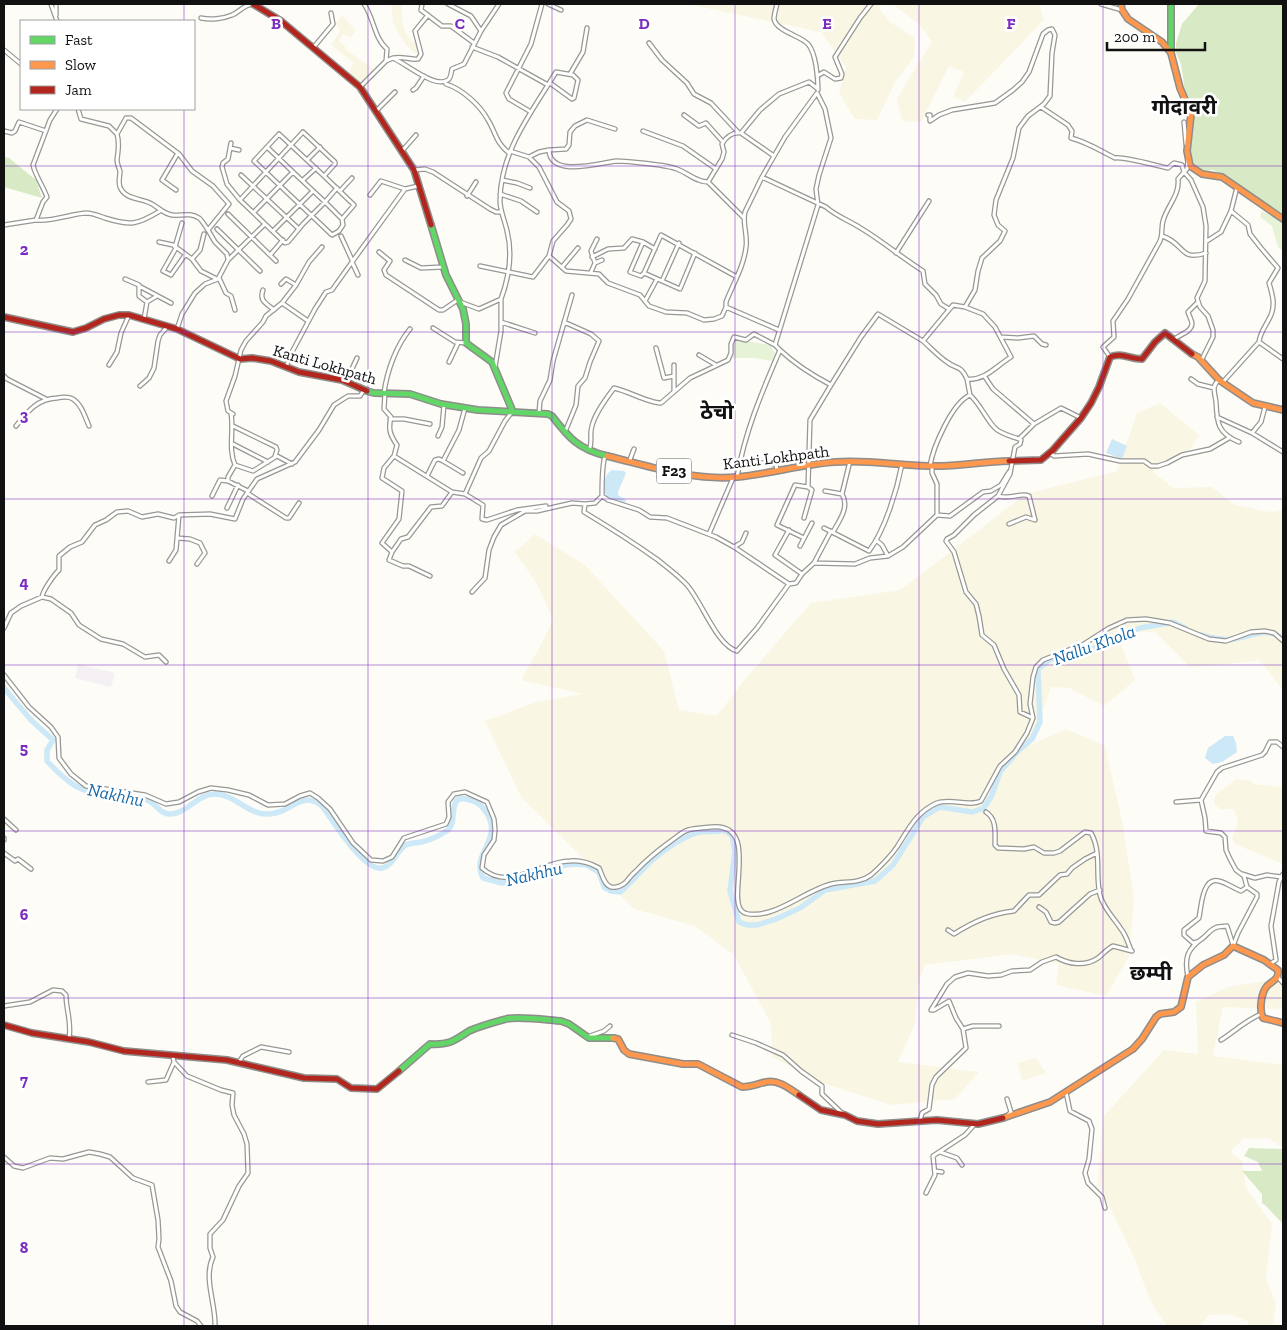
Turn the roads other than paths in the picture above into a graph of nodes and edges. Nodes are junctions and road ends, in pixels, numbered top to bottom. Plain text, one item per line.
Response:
1 (50, 4) edge
2 (56, 4) edge
3 (253, 4) edge
4 (364, 4) edge
5 (422, 4) edge
6 (448, 4) edge
7 (499, 4) edge
8 (542, 4) edge
9 (548, 4) edge
10 (777, 4) edge
11 (871, 4) edge
12 (1101, 4) edge
13 (1121, 4) edge
14 (1171, 4) edge
15 (561, 10) dead end
16 (1122, 10) junction
17 (331, 13) dead end
18 (428, 15) junction
19 (201, 18) dead end
20 (56, 19) edge
21 (587, 28) dead end
22 (481, 31) junction
23 (649, 43) dead end
24 (473, 45) junction
25 (313, 48) junction
26 (4, 50) edge
27 (1171, 53) junction
28 (394, 58) junction
29 (386, 61) junction
30 (20, 63) edge
31 (518, 69) junction
32 (570, 74) junction
33 (424, 76) junction
34 (817, 76) junction
35 (445, 81) junction
36 (549, 84) junction
37 (360, 86) junction
38 (413, 90) dead end
39 (818, 91) junction
40 (396, 92) dead end
41 (1040, 107) junction
42 (56, 110) edge
43 (78, 110) edge
44 (375, 112) junction
45 (531, 112) junction
46 (684, 115) dead end
47 (928, 115) dead end
48 (1184, 122) dead end
49 (615, 129) dead end
50 (46, 130) junction
51 (643, 130) dead end
52 (4, 131) edge
53 (740, 133) junction
54 (116, 134) junction
55 (416, 135) dead end
56 (723, 142) junction
57 (231, 143) dead end
58 (291, 145) junction
59 (267, 147) junction
60 (320, 147) junction
61 (230, 148) junction
62 (239, 150) dead end
63 (549, 150) junction
64 (402, 152) junction
65 (509, 152) junction
66 (178, 153) junction
67 (774, 156) junction
68 (529, 157) junction
69 (278, 158) junction
70 (308, 160) junction
71 (316, 168) junction
72 (716, 169) junction
73 (414, 170) junction
74 (266, 172) junction
75 (293, 172) junction
76 (1184, 172) junction
77 (241, 176) dead end
78 (324, 176) junction
79 (352, 178) dead end
80 (762, 178) junction
81 (303, 180) junction
82 (502, 180) junction
83 (476, 182) dead end
84 (708, 182) junction
85 (280, 185) junction
86 (419, 185) junction
87 (252, 186) junction
88 (1237, 187) junction
89 (530, 188) dead end
90 (338, 189) junction
91 (405, 189) junction
92 (176, 190) dead end
93 (313, 190) junction
94 (370, 194) dead end
95 (500, 194) junction
96 (467, 196) junction
97 (240, 200) junction
98 (266, 200) junction
99 (929, 201) dead end
100 (325, 202) junction
101 (299, 204) junction
102 (818, 205) junction
103 (160, 211) junction
104 (1231, 211) junction
105 (254, 212) junction
106 (502, 212) junction
107 (537, 212) dead end
108 (228, 214) dead end
109 (312, 216) junction
110 (286, 217) junction
111 (342, 218) junction
112 (744, 218) junction
113 (36, 220) junction
114 (1283, 220) edge
115 (182, 223) dead end
116 (265, 224) junction
117 (4, 225) edge
118 (217, 228) dead end
119 (299, 229) junction
120 (208, 230) junction
121 (273, 231) junction
122 (204, 234) dead end
123 (341, 236) dead end
124 (1162, 236) junction
125 (252, 238) junction
126 (596, 239) dead end
127 (283, 240) junction
128 (1206, 241) junction
129 (160, 242) dead end
130 (643, 242) junction
131 (678, 243) junction
132 (322, 247) dead end
133 (175, 248) junction
134 (578, 248) dead end
135 (655, 249) junction
136 (238, 251) junction
137 (379, 252) dead end
138 (695, 253) junction
139 (1206, 253) junction
140 (271, 254) junction
141 (896, 254) junction
142 (185, 255) junction
143 (549, 256) junction
144 (592, 257) junction
145 (192, 259) junction
146 (228, 260) junction
147 (405, 260) dead end
148 (602, 260) dead end
149 (276, 261) dead end
150 (352, 261) junction
151 (595, 264) junction
152 (480, 266) dead end
153 (443, 267) junction
154 (562, 267) junction
155 (260, 271) dead end
156 (590, 272) junction
157 (509, 273) junction
158 (644, 273) junction
159 (358, 274) dead end
160 (737, 277) junction
161 (218, 278) junction
162 (125, 279) dead end
163 (657, 279) junction
164 (662, 281) junction
165 (281, 284) dead end
166 (296, 285) junction
167 (139, 286) junction
168 (263, 290) dead end
169 (572, 295) dead end
170 (157, 296) junction
171 (501, 299) junction
172 (460, 300) junction
173 (645, 301) junction
174 (147, 302) junction
175 (282, 302) junction
176 (1198, 302) junction
177 (171, 303) dead end
178 (726, 307) junction
179 (965, 307) junction
180 (949, 309) junction
181 (235, 310) dead end
182 (274, 310) junction
183 (129, 315) junction
184 (4, 317) edge
185 (144, 318) junction
186 (308, 321) junction
187 (501, 322) junction
188 (564, 322) junction
189 (168, 326) junction
190 (433, 328) dead end
191 (177, 329) junction
192 (410, 329) dead end
193 (779, 330) junction
194 (535, 333) dead end
195 (1000, 337) junction
196 (922, 341) junction
197 (1174, 341) junction
198 (1258, 342) junction
199 (458, 343) junction
200 (466, 343) junction
201 (1046, 344) dead end
202 (775, 345) junction
203 (656, 348) dead end
204 (780, 350) junction
205 (699, 355) dead end
206 (1110, 357) junction
207 (357, 358) dead end
208 (240, 359) junction
209 (1283, 359) edge
210 (1201, 361) junction
211 (449, 362) dead end
212 (109, 365) dead end
213 (674, 365) dead end
214 (716, 366) junction
215 (286, 367) junction
216 (495, 370) junction
217 (4, 376) edge
218 (674, 376) junction
219 (984, 376) junction
220 (967, 379) junction
221 (1191, 379) dead end
222 (1221, 381) junction
223 (346, 382) junction
224 (831, 385) junction
225 (140, 386) dead end
226 (1214, 388) junction
227 (364, 390) junction
228 (674, 392) junction
229 (385, 393) junction
230 (970, 396) junction
231 (46, 399) junction
232 (444, 405) junction
233 (1264, 407) junction
234 (465, 408) junction
235 (1283, 410) edge
236 (513, 412) junction
237 (539, 413) junction
238 (1217, 417) junction
239 (1081, 418) junction
240 (390, 419) junction
241 (430, 424) dead end
242 (1034, 424) junction
243 (16, 426) dead end
244 (89, 426) dead end
245 (233, 426) junction
246 (565, 433) junction
247 (1252, 433) junction
248 (438, 436) dead end
249 (1229, 438) junction
250 (1019, 439) junction
251 (1239, 442) dead end
252 (232, 444) junction
253 (634, 449) dead end
254 (589, 450) junction
255 (1283, 452) edge
256 (1050, 454) junction
257 (275, 456) junction
258 (394, 456) junction
259 (605, 456) junction
260 (1012, 460) junction
261 (443, 461) junction
262 (740, 461) junction
263 (850, 461) junction
264 (268, 462) junction
265 (629, 462) junction
266 (292, 464) junction
267 (902, 464) junction
268 (235, 465) junction
269 (810, 466) junction
270 (931, 466) junction
271 (1011, 469) junction
272 (777, 471) junction
273 (463, 473) dead end
274 (427, 476) junction
275 (735, 477) junction
276 (228, 481) junction
277 (238, 485) junction
278 (810, 487) junction
279 (825, 490) dead end
280 (248, 492) junction
281 (452, 492) junction
282 (465, 494) junction
283 (842, 494) junction
284 (212, 496) dead end
285 (602, 496) junction
286 (998, 496) junction
287 (299, 503) dead end
288 (585, 504) junction
289 (552, 506) junction
290 (227, 508) dead end
291 (179, 515) junction
292 (937, 515) junction
293 (804, 518) dead end
294 (812, 523) dead end
295 (1009, 524) dead end
296 (824, 528) dead end
297 (789, 530) junction
298 (832, 531) junction
299 (746, 533) dead end
300 (708, 534) junction
301 (177, 538) junction
302 (804, 538) junction
303 (876, 540) junction
304 (800, 546) dead end
305 (734, 547) junction
306 (392, 552) junction
307 (888, 556) junction
308 (169, 561) dead end
309 (814, 563) junction
310 (197, 564) dead end
311 (802, 574) junction
312 (430, 576) dead end
313 (789, 584) junction
314 (472, 592) dead end
315 (42, 597) junction
316 (4, 628) edge
317 (1283, 641) edge
318 (166, 662) dead end
319 (4, 675) edge
320 (1033, 718) junction
321 (1283, 747) edge
322 (1201, 800) junction
323 (1176, 802) dead end
324 (986, 812) dead end
325 (4, 819) edge
326 (16, 830) dead end
327 (4, 853) edge
328 (1097, 853) junction
329 (31, 869) dead end
330 (1242, 874) junction
331 (1282, 876) edge
332 (1248, 887) junction
333 (1100, 890) junction
334 (1039, 907) dead end
335 (948, 930) dead end
336 (1197, 942) junction
337 (1233, 946) junction
338 (1270, 964) junction
339 (1280, 975) edge
340 (1188, 977) junction
341 (1283, 983) edge
342 (4, 1006) edge
343 (1261, 1014) junction
344 (1283, 1023) edge
345 (4, 1025) edge
346 (610, 1026) dead end
347 (999, 1026) dead end
348 (963, 1029) junction
349 (587, 1036) junction
350 (732, 1036) dead end
351 (69, 1038) junction
352 (1221, 1040) dead end
353 (289, 1052) dead end
354 (172, 1058) junction
355 (239, 1062) junction
356 (148, 1082) dead end
357 (1066, 1092) junction
358 (1007, 1099) dead end
359 (845, 1115) junction
360 (1005, 1118) junction
361 (920, 1121) junction
362 (975, 1124) junction
363 (940, 1152) junction
364 (4, 1157) edge
365 (962, 1165) dead end
366 (936, 1171) junction
367 (942, 1172) dead end
368 (926, 1193) dead end
369 (1105, 1208) dead end
370 (201, 1326) edge
371 (214, 1326) edge

1 - 20 street
2 - 20 street
3 - 19 street
3 - 25 main road
4 - 29 street
5 - 18 street
6 - 22 street
7 - 22 street
8 - 31 street
9 - 15 street
10 - 34 street
11 - 34 street
12 - 16 street
13 - 16 main road
14 - 27 main road
16 - 27 main road
17 - 25 street
18 - 24 street
18 - 28 street
21 - 32 street
22 - 24 street
23 - 53 street
24 - 31 street
24 - 35 street
25 - 37 main road
26 - 30 street
27 - 88 main road
28 - 29 street
28 - 33 street
29 - 37 street
31 - 36 street
31 - 45 street
32 - 36 street
32 - 36 street
33 - 35 street
33 - 38 street
34 - 39 street
35 - 65 street
36 - 45 street
37 - 44 main road
39 - 53 street
39 - 67 street
39 - 102 street
40 - 44 street
41 - 47 street
41 - 76 street
41 - 179 street
42 - 50 street
43 - 54 street
44 - 64 main road
45 - 65 street
46 - 56 street
48 - 76 street
49 - 63 street
50 - 52 street
50 - 113 street
51 - 72 street
53 - 56 street
53 - 67 street
54 - 66 street
54 - 103 street
55 - 64 street
56 - 72 street
57 - 61 street
58 - 59 street
58 - 60 street
58 - 69 street
58 - 70 street
59 - 69 street
59 - 74 street
60 - 70 street
60 - 78 street
61 - 62 street
61 - 97 street
63 - 68 street
63 - 84 street
64 - 73 main road
65 - 68 street
65 - 82 street
66 - 92 street
66 - 120 street
67 - 80 street
68 - 143 street
69 - 74 street
69 - 75 street
70 - 71 street
71 - 78 street
71 - 81 street
72 - 84 street
73 - 86 main road
73 - 96 street
74 - 85 street
74 - 87 street
75 - 81 street
75 - 85 street
76 - 124 street
76 - 128 street
77 - 87 street
78 - 90 street
79 - 90 street
80 - 102 street
80 - 112 street
81 - 93 street
82 - 89 street
82 - 95 street
83 - 96 street
84 - 112 street
85 - 98 street
85 - 101 street
86 - 91 street
86 - 153 main road
87 - 97 street
87 - 98 street
88 - 104 street
88 - 114 main road
90 - 100 street
90 - 111 street
91 - 94 street
91 - 150 street
93 - 100 street
93 - 101 street
95 - 106 street
95 - 107 street
96 - 106 street
97 - 105 street
98 - 105 street
98 - 110 street
99 - 141 street
100 - 109 street
100 - 111 street
101 - 109 street
101 - 110 street
102 - 141 street
102 - 193 street
103 - 113 street
103 - 120 street
104 - 128 street
104 - 198 street
105 - 116 street
106 - 157 street
108 - 125 street
109 - 111 street
109 - 119 street
110 - 119 street
110 - 121 street
112 - 160 street
113 - 117 street
115 - 133 street
116 - 121 street
116 - 125 street
118 - 136 street
119 - 127 street
120 - 146 street
121 - 127 street
122 - 145 street
123 - 150 street
124 - 139 street
124 - 206 street
125 - 136 street
125 - 140 street
126 - 144 street
127 - 140 street
128 - 139 street
129 - 133 street
130 - 135 street
130 - 144 street
130 - 158 street
131 - 135 street
131 - 138 street
131 - 164 street
132 - 166 street
133 - 142 street
133 - 142 street
134 - 154 street
135 - 158 street
136 - 146 street
136 - 155 street
137 - 172 street
138 - 160 street
138 - 164 street
139 - 176 street
140 - 149 street
141 - 180 street
142 - 145 street
143 - 154 street
143 - 157 street
144 - 151 street
145 - 161 street
146 - 161 street
147 - 153 street
148 - 151 street
150 - 159 street
150 - 186 street
151 - 156 street
152 - 157 street
153 - 172 main road
154 - 156 street
156 - 173 street
157 - 171 street
158 - 163 street
160 - 178 street
161 - 181 street
161 - 191 street
162 - 167 street
163 - 164 street
163 - 173 street
165 - 166 street
166 - 175 street
167 - 170 street
167 - 174 street
168 - 182 street
169 - 188 street
170 - 174 street
170 - 177 street
171 - 172 street
171 - 187 street
172 - 200 main road
173 - 178 street
174 - 185 street
175 - 182 street
175 - 186 street
176 - 197 street
176 - 210 street
178 - 193 street
179 - 180 street
179 - 195 street
180 - 196 street
182 - 208 street
183 - 184 main road, Kanti Lokhpath / F23
183 - 185 main road, Kanti Lokhpath / F23
183 - 212 street
185 - 189 main road, Kanti Lokhpath / F23
186 - 215 street
187 - 194 street
187 - 216 street
188 - 237 street
188 - 246 street
189 - 191 main road, Kanti Lokhpath / F23
189 - 225 street
190 - 199 street
191 - 208 main road, Kanti Lokhpath / F23
192 - 229 street
193 - 202 street
195 - 201 street
195 - 219 street
196 - 220 street
196 - 224 street
197 - 206 main road
197 - 210 main road
198 - 209 street
198 - 222 street
199 - 200 street
199 - 211 street
200 - 216 main road
202 - 204 street
202 - 214 street
203 - 218 street
204 - 224 street
204 - 262 street
205 - 214 street
206 - 239 main road
207 - 223 street
208 - 215 main road, Kanti Lokhpath / F23
208 - 245 street
210 - 222 main road
213 - 218 street
214 - 228 street
215 - 223 main road, Kanti Lokhpath / F23
216 - 236 main road
217 - 231 street
218 - 228 street
219 - 220 street
219 - 242 street
220 - 230 street
221 - 226 street
222 - 226 street
222 - 233 main road
223 - 227 main road, Kanti Lokhpath / F23
224 - 269 street
226 - 238 street
227 - 229 main road, Kanti Lokhpath / F23
227 - 266 street
228 - 254 street
229 - 232 main road, Kanti Lokhpath / F23
229 - 240 street
230 - 250 street
230 - 270 street
231 - 243 street
231 - 244 street
232 - 234 main road, Kanti Lokhpath / F23
232 - 248 street
233 - 235 main road
233 - 247 street
234 - 236 main road, Kanti Lokhpath / F23
234 - 261 street
236 - 237 main road, Kanti Lokhpath / F23
236 - 282 street
237 - 246 main road, Kanti Lokhpath / F23
238 - 247 street
238 - 249 street
239 - 242 street
239 - 256 main road
240 - 241 street
240 - 258 street
242 - 250 street
245 - 252 street
245 - 257 street
246 - 254 main road, Kanti Lokhpath / F23
247 - 255 street
249 - 251 street
249 - 256 street
250 - 260 street
252 - 264 street
252 - 268 street
253 - 265 street
254 - 259 main road, Kanti Lokhpath / F23
256 - 260 main road, Kanti Lokhpath / F23
257 - 264 street
257 - 266 street
258 - 274 street
258 - 306 street
259 - 265 main road, Kanti Lokhpath / F23
259 - 285 street
260 - 270 main road, Kanti Lokhpath / F23
260 - 271 street
261 - 273 street
261 - 274 street
262 - 272 street
262 - 275 street
263 - 267 main road, Kanti Lokhpath / F23
263 - 269 main road, Kanti Lokhpath / F23
263 - 283 street
264 - 268 street
265 - 275 main road, Kanti Lokhpath / F23
266 - 280 street
267 - 270 main road, Kanti Lokhpath / F23
267 - 303 street
268 - 276 street
269 - 272 main road, Kanti Lokhpath / F23
269 - 278 street
270 - 292 street
271 - 286 street
271 - 292 street
272 - 275 main road, Kanti Lokhpath / F23
274 - 281 street
275 - 300 street
276 - 277 street
276 - 284 street
277 - 280 street
277 - 290 street
278 - 293 street
278 - 297 street
279 - 283 street
280 - 287 street
280 - 291 street
281 - 282 street
281 - 306 street
282 - 289 street
283 - 298 street
285 - 288 street
285 - 300 street
286 - 295 street
286 - 320 street
288 - 289 street
288 - 313 street
289 - 314 street
291 - 301 street
291 - 315 street
292 - 307 street
294 - 302 street
296 - 298 street
297 - 302 street
297 - 311 street
298 - 303 street
298 - 309 street
299 - 305 street
300 - 305 street
301 - 308 street
301 - 310 street
302 - 304 street
303 - 307 street
305 - 313 street
306 - 312 street
307 - 309 street
309 - 311 street
311 - 313 street
315 - 316 street
315 - 318 street
317 - 320 street
319 - 320 street
321 - 322 street
322 - 323 street
322 - 330 street
324 - 328 street
325 - 326 street
327 - 329 street
328 - 333 street
328 - 335 street
330 - 331 street
330 - 332 street
331 - 338 street
332 - 336 street
332 - 337 street
333 - 334 street
333 - 348 street
336 - 337 street
336 - 340 street
337 - 338 main road
337 - 340 main road
338 - 339 main road
339 - 341 street
339 - 343 main road
340 - 357 main road
342 - 351 street
343 - 344 main road
343 - 352 street
345 - 351 main road
346 - 349 street
347 - 348 street
348 - 361 street
349 - 355 main road
349 - 359 main road
350 - 359 street
351 - 354 main road
353 - 355 street
354 - 355 main road
354 - 356 street
354 - 371 street
357 - 360 main road
357 - 369 street
358 - 360 street
359 - 361 main road
360 - 362 main road
361 - 362 main road
362 - 363 street
363 - 365 street
363 - 366 street
364 - 370 street
366 - 367 street
366 - 368 street

